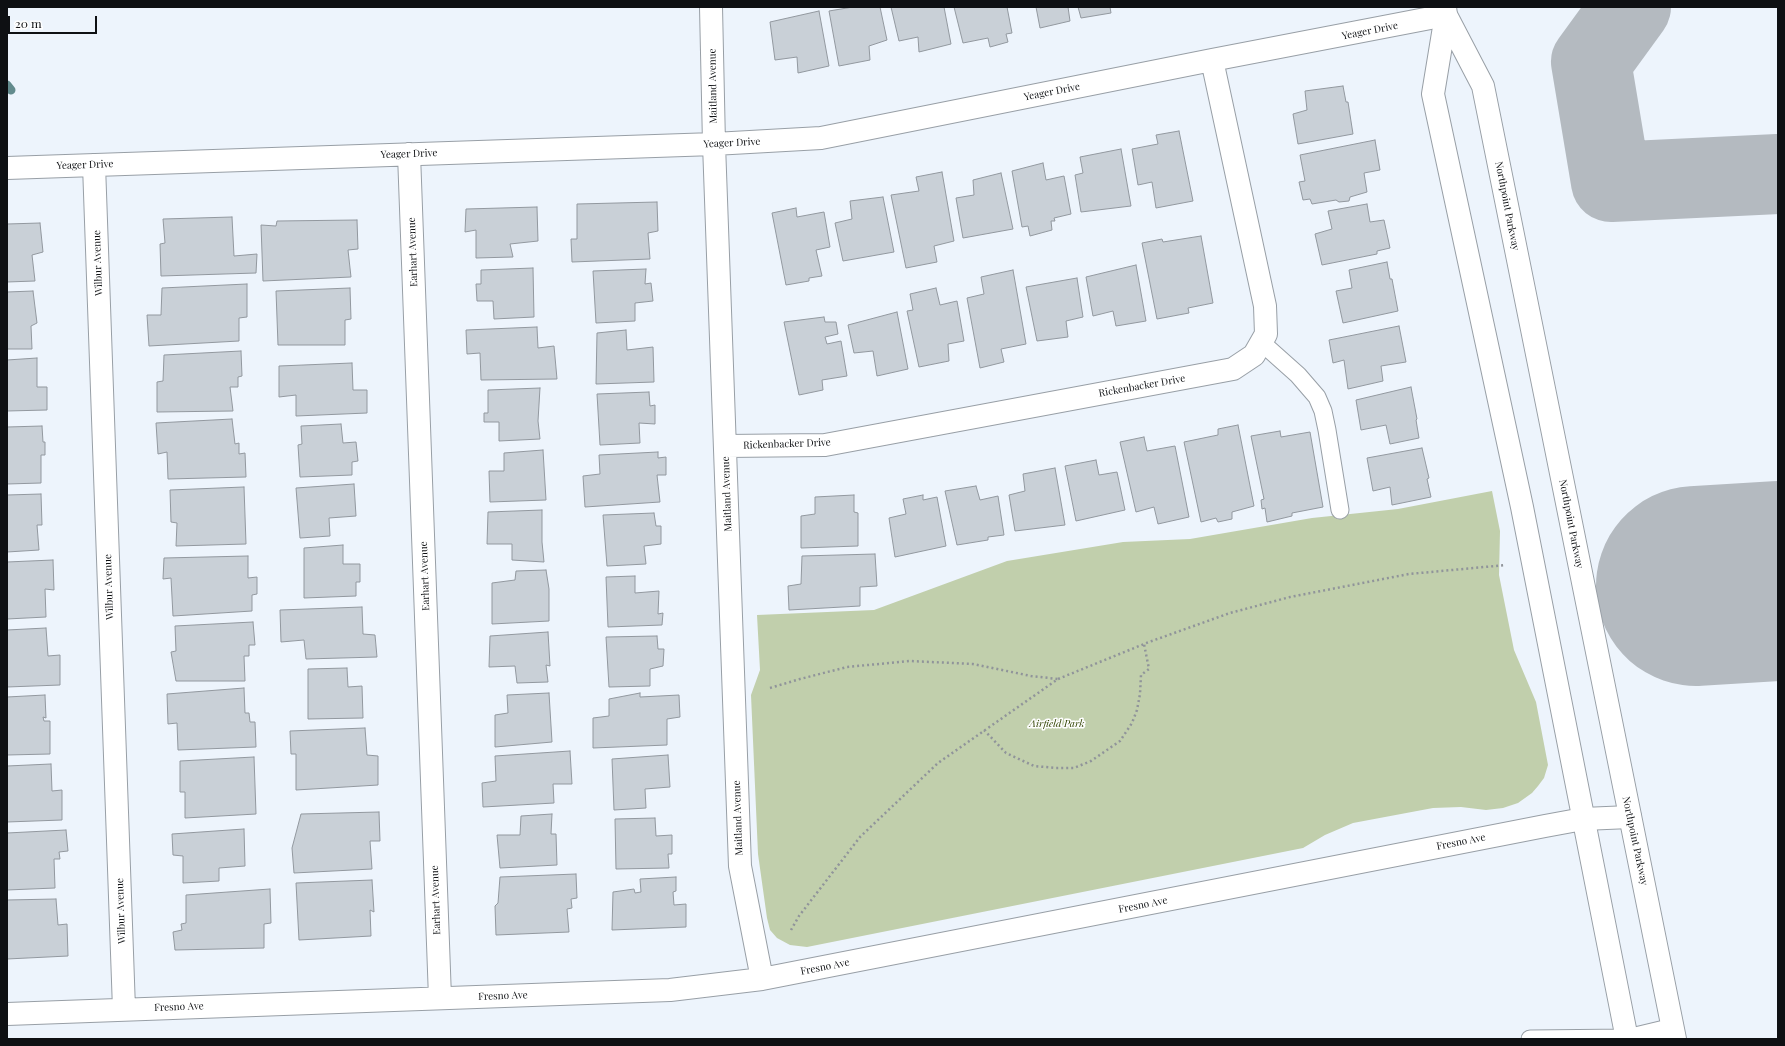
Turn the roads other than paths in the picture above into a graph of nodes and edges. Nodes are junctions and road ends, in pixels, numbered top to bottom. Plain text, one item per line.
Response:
1 (711, 7) edge
2 (1446, 11) edge
3 (1212, 60) junction
4 (714, 144) junction
5 (409, 154) junction
6 (94, 165) junction
7 (7, 168) edge
8 (1261, 342) junction
9 (725, 446) junction
10 (1340, 510) dead end
11 (1630, 817) junction
12 (1583, 819) junction
13 (762, 979) junction
14 (440, 998) junction
15 (124, 1009) junction
16 (7, 1014) edge
17 (1674, 1033) edge
18 (1530, 1039) edge
19 (1534, 1039) edge
20 (1627, 1039) edge

1 - 4 street, Maitland Avenue
2 - 3 street, Yeager Drive
2 - 11 street, Northpoint Parkway
2 - 12 street
3 - 4 street, Yeager Drive
3 - 8 street, Rickenbacker Drive
4 - 5 street, Yeager Drive
4 - 9 street, Maitland Avenue
5 - 6 street, Yeager Drive
5 - 14 street, Earhart Avenue
6 - 7 street, Yeager Drive
6 - 15 street, Wilbur Avenue
8 - 9 street, Rickenbacker Drive
8 - 10 lane
9 - 13 street, Maitland Avenue
11 - 12 street, Fresno Ave
11 - 17 street, Northpoint Parkway
12 - 13 street, Fresno Ave
12 - 20 street
13 - 14 street, Fresno Ave
14 - 15 street, Fresno Ave
15 - 16 street, Fresno Ave
17 - 20 lane
18 - 19 lane
19 - 20 lane

